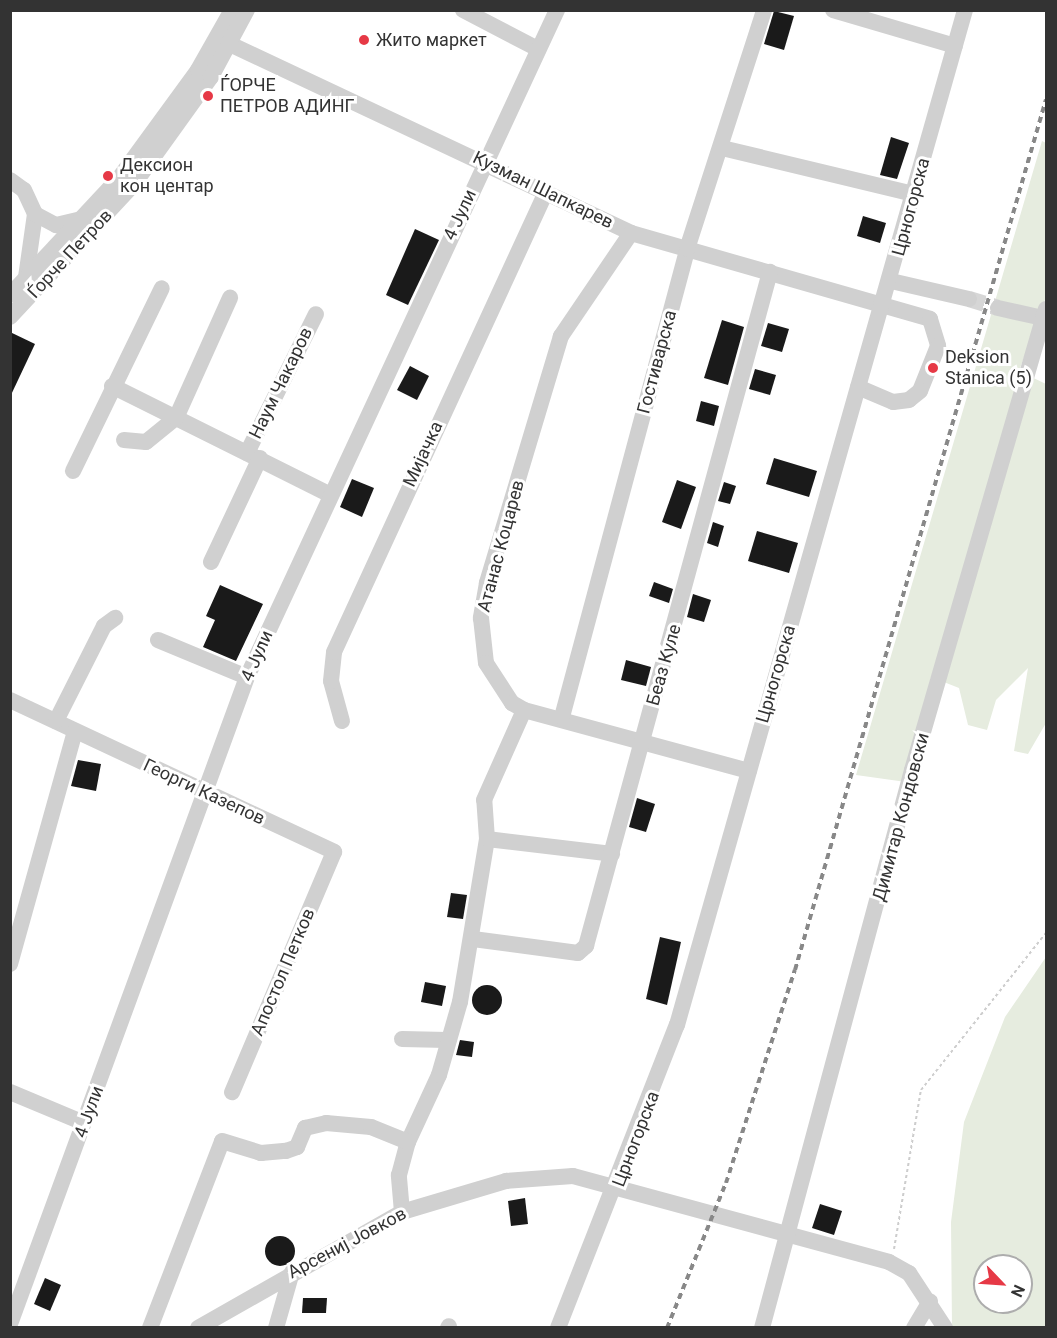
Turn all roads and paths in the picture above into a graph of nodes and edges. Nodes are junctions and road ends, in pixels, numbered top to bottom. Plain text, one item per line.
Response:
1 (232, 10) edge
2 (247, 10) edge
3 (463, 10) edge
4 (557, 10) edge
5 (764, 10) edge
6 (833, 10) edge
7 (965, 10) edge
8 (851, 13) edge
9 (223, 41) junction
10 (955, 46) junction
11 (538, 49) junction
12 (722, 148) junction
13 (485, 161) junction
14 (10, 180) edge
15 (545, 194) junction
16 (914, 194) junction
17 (35, 214) junction
18 (84, 217) junction
19 (631, 233) junction
20 (687, 249) junction
21 (770, 272) junction
22 (26, 279) junction
23 (891, 281) junction
24 (162, 288) dead end
25 (10, 295) edge
26 (230, 298) dead end
27 (969, 299) tunnel mouth
28 (885, 302) junction
29 (998, 308) tunnel mouth
30 (1045, 313) edge
31 (316, 314) dead end
32 (10, 317) edge
33 (112, 386) junction
34 (858, 387) junction
35 (176, 418) junction
36 (124, 440) dead end
37 (253, 456) junction
38 (73, 471) dead end
39 (329, 494) junction
40 (211, 562) dead end
41 (115, 618) dead end
42 (158, 640) dead end
43 (247, 677) junction
44 (10, 700) edge
45 (524, 710) junction
46 (562, 717) junction
47 (56, 721) junction
48 (342, 721) dead end
49 (75, 731) junction
50 (642, 741) junction
51 (749, 771) junction
52 (201, 792) junction
53 (487, 839) junction
54 (334, 852) joint
55 (612, 854) junction
56 (1047, 933) edge
57 (473, 939) junction
58 (10, 964) edge
59 (402, 1039) dead end
60 (447, 1040) junction
61 (10, 1092) edge
62 (232, 1092) dead end
63 (84, 1123) junction
64 (408, 1142) junction
65 (618, 1184) junction
66 (402, 1212) junction
67 (786, 1236) junction
68 (889, 1262) junction
69 (292, 1272) junction
70 (930, 1301) junction
71 (10, 1324) edge
72 (150, 1328) edge
73 (198, 1328) edge
74 (276, 1328) edge
75 (558, 1328) edge
76 (762, 1328) edge
77 (914, 1328) edge
78 (945, 1328) edge

1 - 9 street, Ѓорче Петров
2 - 9 street, Ѓорче Петров
3 - 11 street
4 - 11 street, 4 Јули
5 - 12 street, Гостиварска
6 - 8 street
7 - 10 street, Црногорска
8 - 10 street
9 - 13 street, Кузман Шапкарев
9 - 18 street, Ѓорче Петров
9 - 32 street, Ѓорче Петров
10 - 16 street, Црногорска
11 - 13 street, 4 Јули
12 - 16 street
12 - 20 street, Гостиварска
13 - 15 street, Кузман Шапкарев
13 - 39 street, 4 Јули
14 - 17 street
15 - 19 street, Кузман Шапкарев
15 - 48 street, Мијачка
16 - 23 street, Црногорска
17 - 18 street
17 - 22 street
18 - 22 street, Ѓорче Петров
19 - 20 street, Кузман Шапкарев
19 - 45 street, Атанас Коцарев
20 - 21 street, Кузман Шапкарев
20 - 46 street, Гостиварска
21 - 28 street, Кузман Шапкарев
21 - 50 street, Беаз Куле
22 - 25 street, Ѓорче Петров
23 - 27 street
23 - 28 street, Црногорска
24 - 33 street
26 - 35 street
28 - 34 street, Црногорска
28 - 34 street, Кузман Шапкарев
29 - 30 street
30 - 67 street, Димитар Кондовски
31 - 37 street, Наум Чакаров
33 - 35 street, Наум Чакаров
33 - 38 street
34 - 51 street, Црногорска
35 - 36 street
35 - 37 street, Наум Чакаров
37 - 39 street, Наум Чакаров
37 - 40 street, Наум Чакаров
39 - 43 street, 4 Јули
41 - 47 street
42 - 43 street
43 - 52 street, 4 Јули
44 - 47 street, Георги Казепов
45 - 46 street
45 - 53 street
46 - 50 street
47 - 49 street, Георги Казепов
49 - 52 street, Георги Казепов
49 - 58 street
50 - 51 street
50 - 55 street, Беаз Куле
51 - 65 street, Црногорска
52 - 54 street, Георги Казепов
52 - 63 street, 4 Јули
53 - 55 street
53 - 57 street
54 - 62 street, Апостол Петков
55 - 57 street, Беаз Куле
56 - 68 path
57 - 60 street
59 - 60 street
60 - 64 street
61 - 63 street
63 - 71 street, 4 Јули
64 - 66 street
64 - 72 street
65 - 66 street, Арсениј Јовков
65 - 67 street, Арсениј Јовков
65 - 75 street, Црногорска
66 - 69 street, Арсениј Јовков
67 - 68 street, Арсениј Јовков
67 - 76 street, Димитар Кондовски
68 - 70 street
69 - 73 street, Арсениј Јовков
69 - 74 street
70 - 77 street
70 - 78 street

